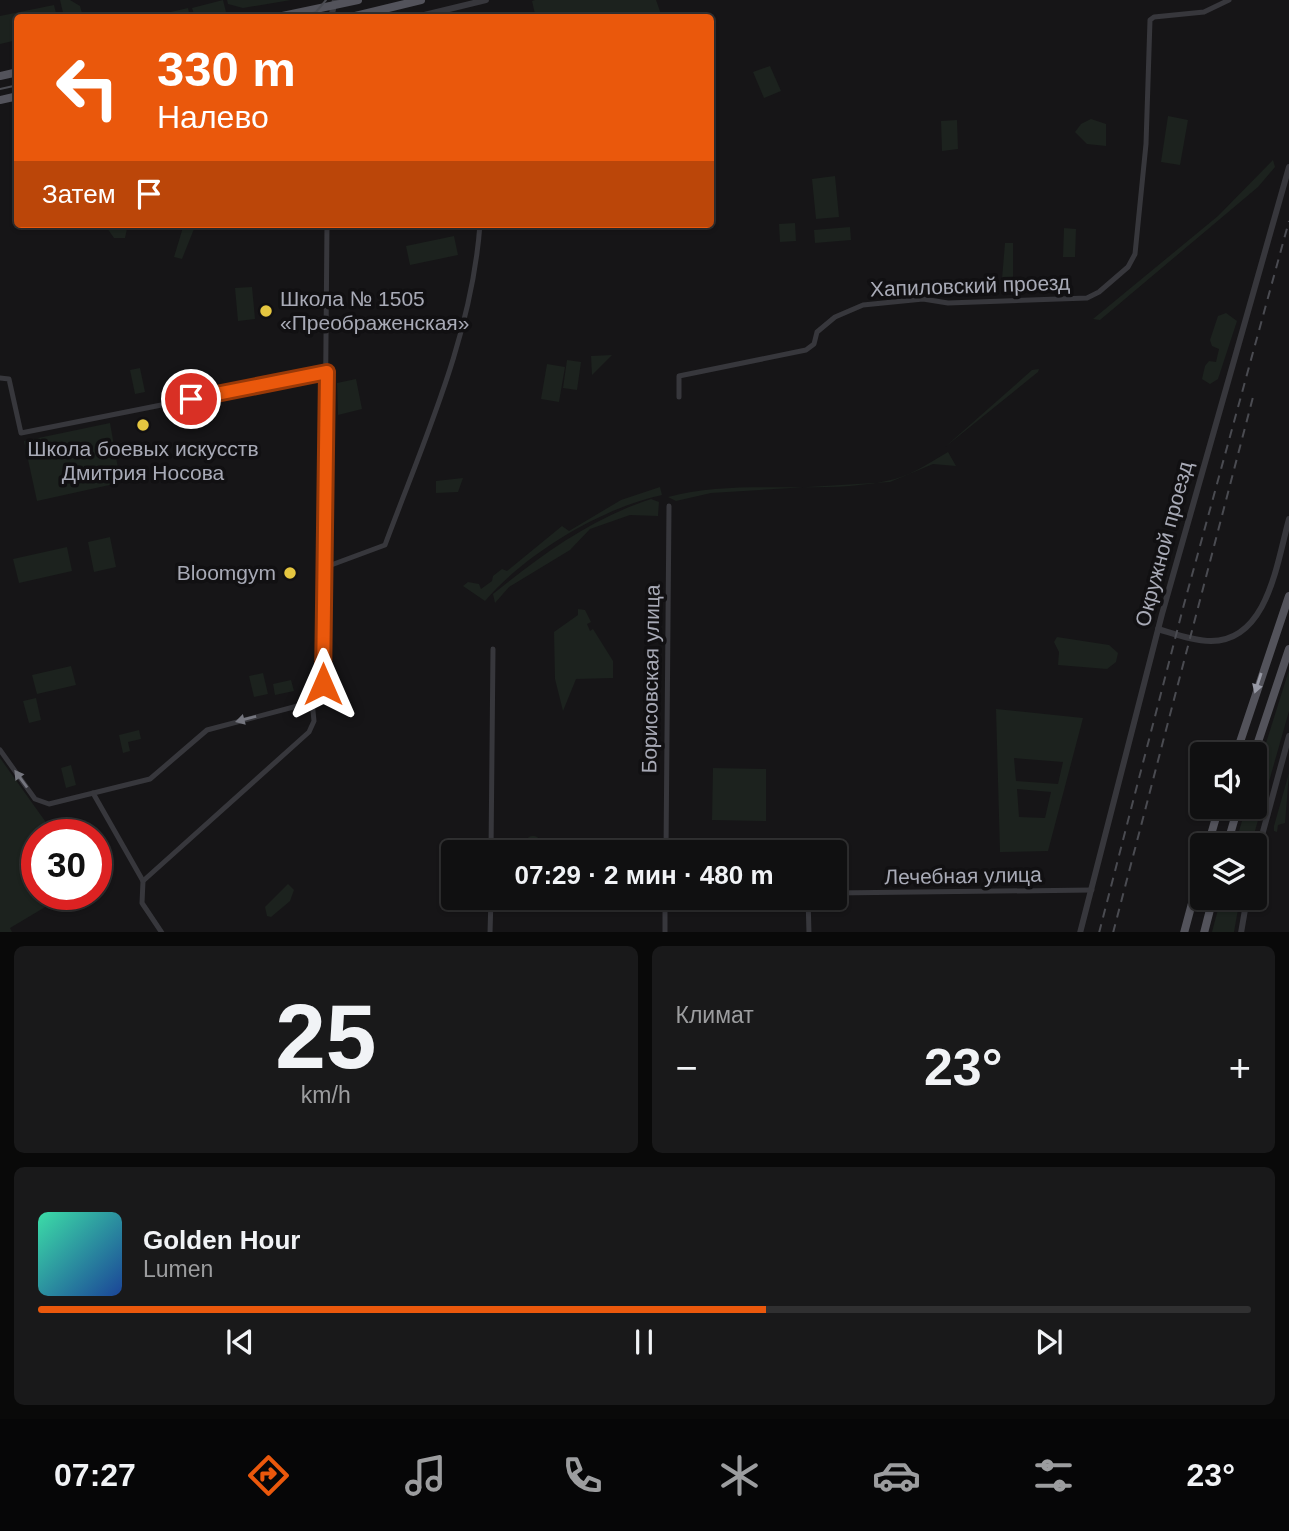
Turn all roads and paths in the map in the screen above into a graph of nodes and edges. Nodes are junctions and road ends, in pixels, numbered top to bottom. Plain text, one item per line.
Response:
1 (358, 0) edge
2 (421, 0) edge
3 (486, 0) edge
4 (1229, 0) edge
5 (331, 3) edge
6 (289, 14) edge
7 (363, 14) edge
8 (428, 14) edge
9 (1289, 167) edge
10 (327, 228) edge
11 (480, 228) edge
12 (327, 372) junction
13 (0, 378) edge
14 (679, 397) dead end
15 (668, 506) dead end
16 (1289, 519) edge
17 (323, 568) junction
18 (1289, 588) edge
19 (1289, 596) edge
20 (1281, 619) junction
21 (1158, 629) junction
22 (493, 649) dead end
23 (1289, 649) edge
24 (312, 701) junction
25 (1289, 736) edge
26 (1240, 742) edge
27 (1258, 742) edge
28 (0, 750) edge
29 (93, 793) junction
30 (1262, 833) edge
31 (491, 840) edge
32 (666, 840) edge
33 (143, 881) junction
34 (1092, 890) junction
35 (847, 893) edge
36 (491, 910) edge
37 (665, 910) edge
38 (808, 910) edge
39 (1190, 910) edge
40 (1210, 910) edge
41 (1245, 910) edge
42 (161, 932) edge
43 (490, 932) edge
44 (665, 932) edge
45 (808, 932) edge
46 (1080, 932) edge
47 (1184, 932) edge
48 (1203, 932) edge
49 (1241, 932) edge

1 - 5 main road
2 - 7 main road
3 - 8 street
4 - 14 street, Хапиловский проезд
5 - 6 main road
9 - 21 street, Окружной проезд
10 - 12 street
11 - 17 street
12 - 13 street
12 - 17 street
15 - 32 street, Борисовская улица
16 - 21 street
17 - 24 street
18 - 20 main road
19 - 20 main road
20 -> 26 main road
21 - 34 street, Окружной проезд
22 - 31 street
23 - 27 main road
24 -> 29 street
24 - 33 street
25 - 30 street
29 -> 28 street
29 - 33 street
33 - 42 street
34 - 35 street, Лечебная улица
34 - 46 street, Окружной проезд
36 - 43 street
37 - 44 street
38 - 45 street
39 - 47 main road
40 - 48 main road
41 - 49 street

